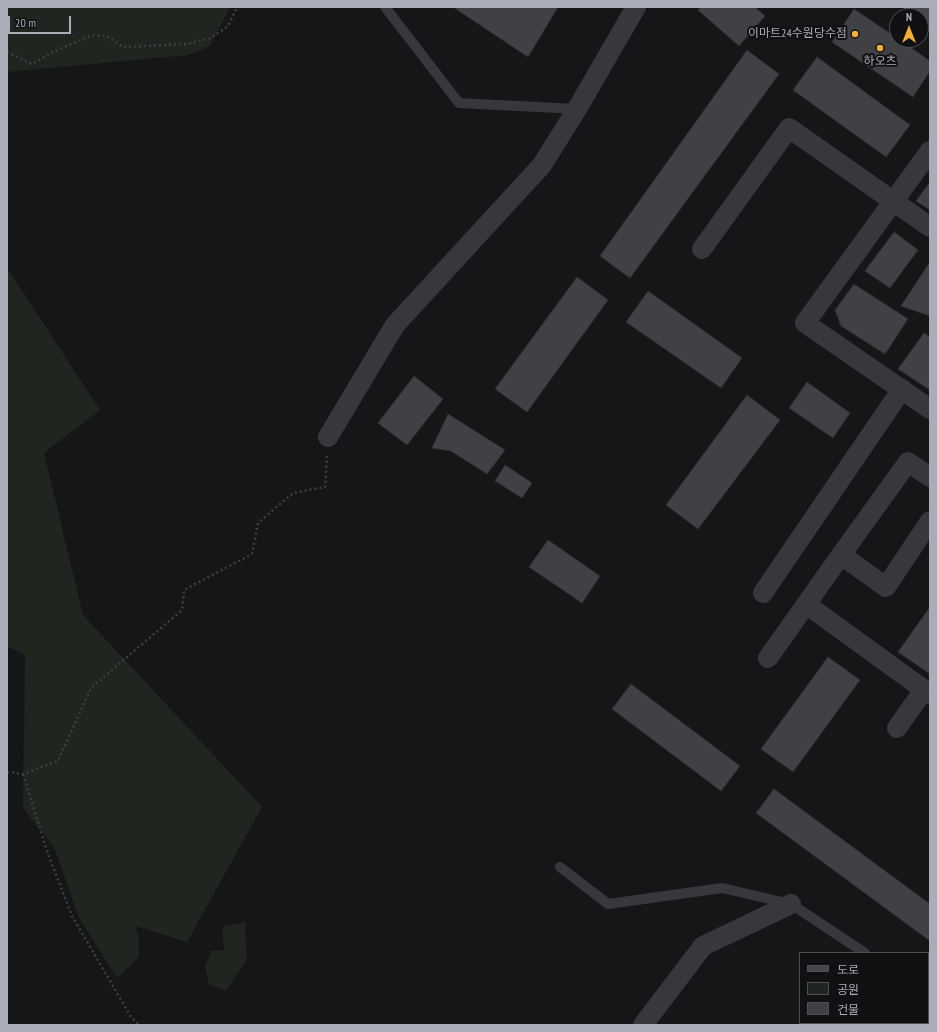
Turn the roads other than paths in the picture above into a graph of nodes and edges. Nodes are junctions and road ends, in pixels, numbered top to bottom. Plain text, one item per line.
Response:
1 (385, 7) edge
2 (636, 7) edge
3 (915, 7) edge
4 (930, 17) edge
5 (577, 109) junction
6 (930, 151) edge
7 (893, 202) junction
8 (930, 227) edge
9 (702, 249) dead end
10 (902, 389) junction
11 (930, 409) edge
12 (328, 437) road end
13 (930, 477) edge
14 (930, 521) edge
15 (842, 555) junction
16 (763, 593) dead end
17 (806, 604) junction
18 (768, 658) dead end
19 (927, 692) edge
20 (897, 728) dead end
21 (560, 866) dead end
22 (790, 904) junction
23 (863, 952) edge
24 (643, 1025) edge

1 - 5 lane
2 - 5 street
3 - 4 street
5 - 12 street
6 - 7 street
7 - 8 street
7 - 9 street
7 - 10 street
10 - 11 street
10 - 16 street
13 - 15 street
14 - 15 street
15 - 17 street
17 - 18 street
17 - 19 street
19 - 20 street
21 - 22 lane
22 - 23 lane
22 - 24 street

